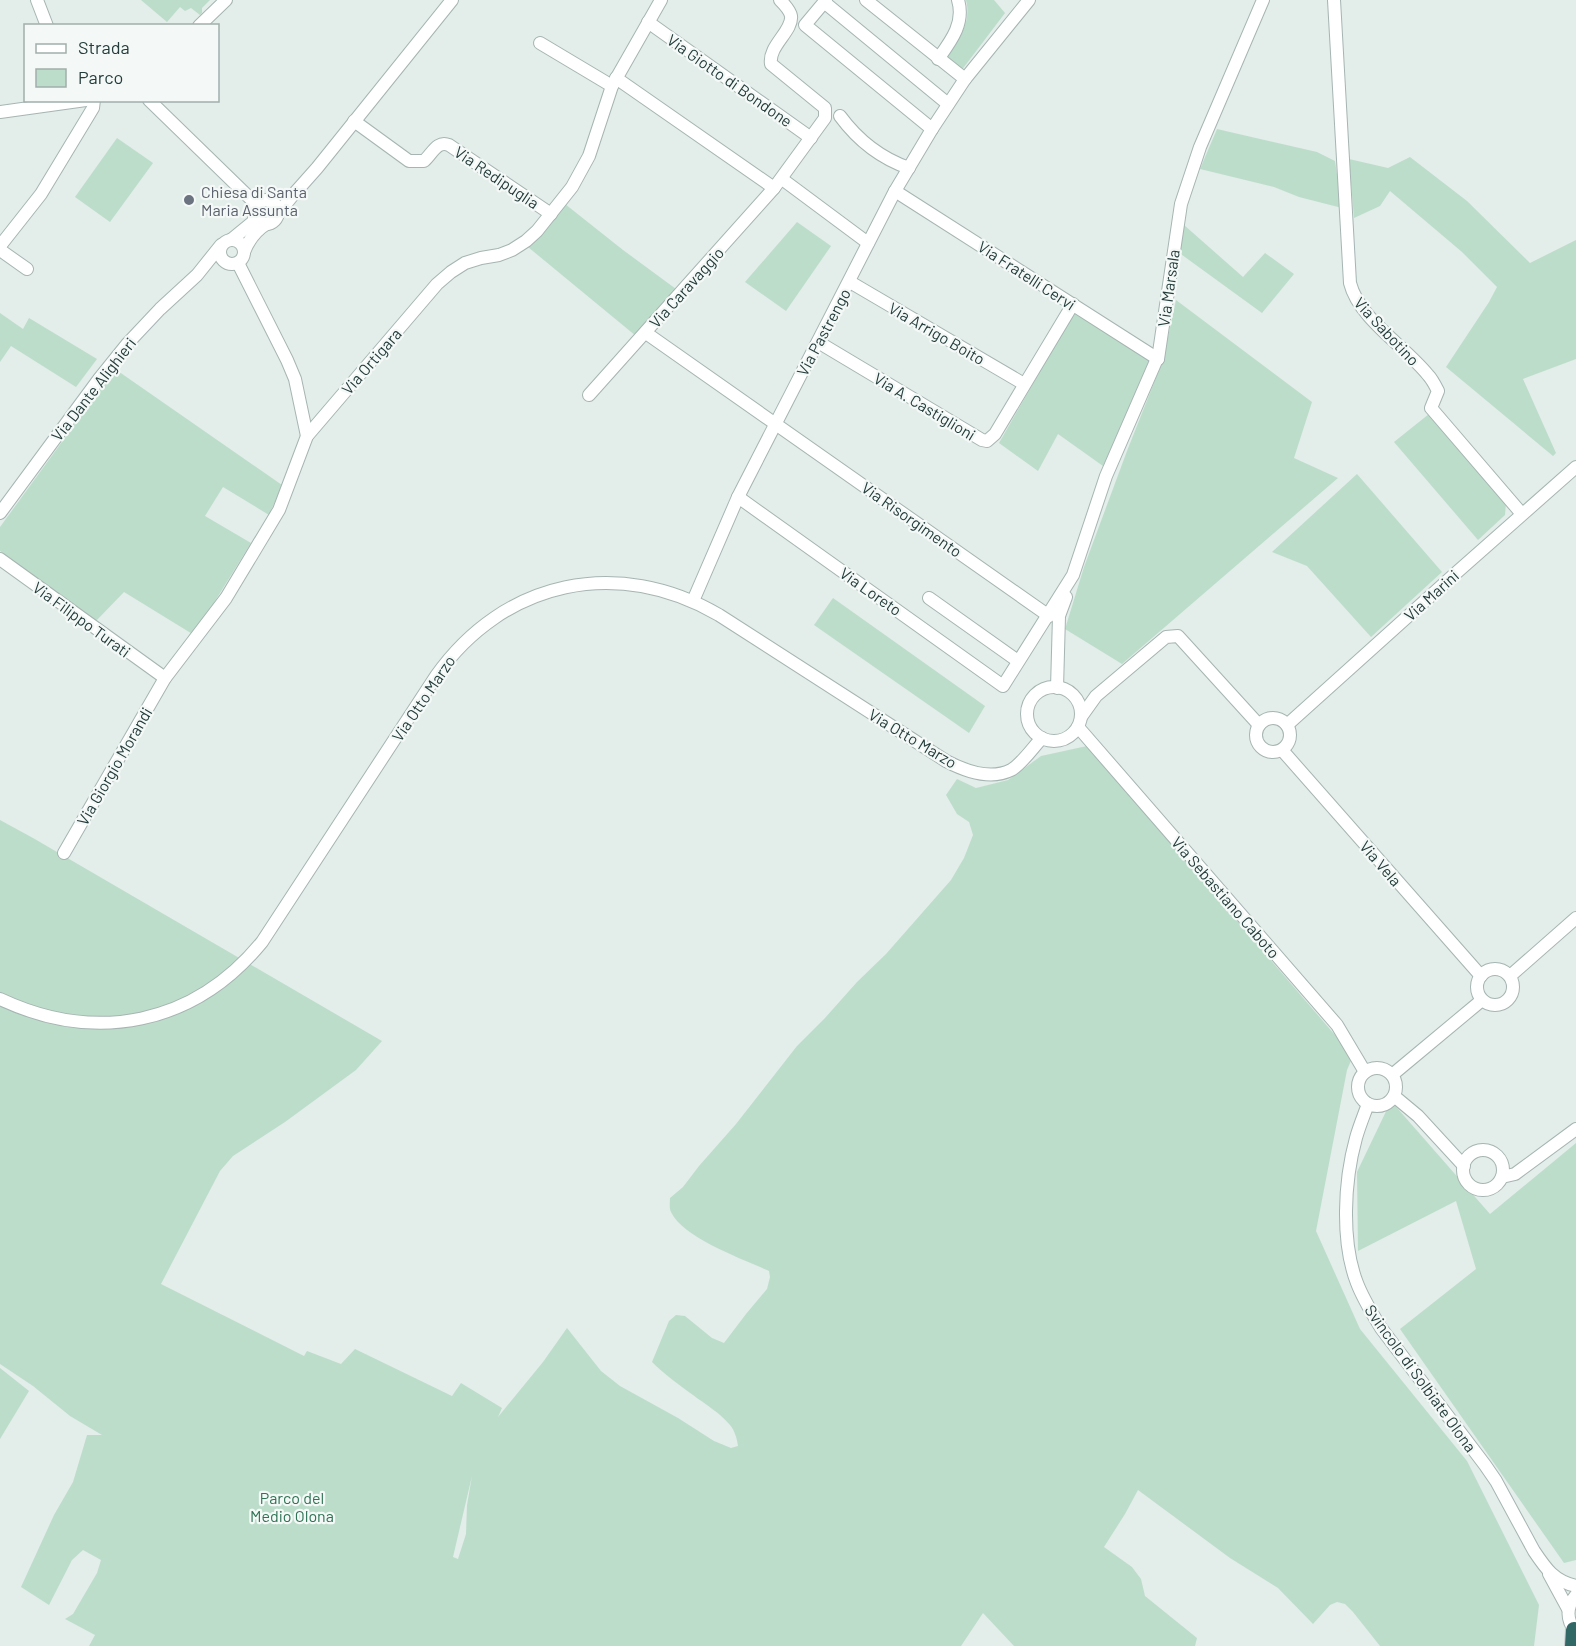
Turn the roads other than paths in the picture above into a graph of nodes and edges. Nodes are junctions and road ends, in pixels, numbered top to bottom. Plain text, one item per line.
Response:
1 (37, 0) edge
2 (226, 0) edge
3 (452, 0) edge
4 (661, 0) edge
5 (780, 0) edge
6 (866, 0) edge
7 (958, 0) edge
8 (1029, 0) edge
9 (1263, 0) edge
10 (1334, 0) edge
11 (825, 1) edge
12 (648, 22) junction
13 (46, 24) edge
14 (201, 24) edge
15 (540, 44) dead end
16 (938, 59) junction
17 (965, 79) junction
18 (614, 82) junction
19 (72, 102) edge
20 (94, 102) edge
21 (150, 102) edge
22 (948, 104) junction
23 (0, 112) edge
24 (840, 116) dead end
25 (354, 121) junction
26 (932, 129) junction
27 (811, 138) junction
28 (909, 168) junction
29 (778, 183) junction
30 (895, 191) junction
31 (293, 195) junction
32 (260, 207) junction
33 (551, 213) junction
34 (273, 219) junction
35 (226, 242) junction
36 (868, 243) junction
37 (0, 248) edge
38 (236, 260) junction
39 (27, 269) dead end
40 (197, 275) junction
41 (850, 282) junction
42 (1073, 304) junction
43 (646, 333) junction
44 (818, 342) junction
45 (1158, 359) junction
46 (1024, 384) junction
47 (589, 395) dead end
48 (776, 423) junction
49 (307, 436) junction
50 (1576, 467) edge
51 (738, 497) junction
52 (0, 513) edge
53 (1522, 514) junction
54 (0, 559) edge
55 (1073, 575) junction
56 (928, 598) dead end
57 (693, 601) junction
58 (1049, 615) junction
59 (1018, 661) junction
60 (165, 678) junction
61 (1003, 686) joint
62 (1057, 688) junction
63 (1079, 722) junction
64 (1259, 725) junction
65 (1287, 725) junction
66 (1041, 738) junction
67 (1282, 750) junction
68 (64, 854) dead end
69 (1576, 918) edge
70 (1481, 976) junction
71 (1510, 976) junction
72 (0, 999) edge
73 (1482, 1000) junction
74 (1365, 1072) junction
75 (1392, 1075) junction
76 (1394, 1096) junction
77 (1368, 1104) junction
78 (1576, 1129) edge
79 (1464, 1166) junction
80 (1502, 1177) junction
81 (1546, 1568) junction
82 (1576, 1586) edge
83 (1576, 1595) edge
84 (1568, 1609) junction
85 (1575, 1636) edge

1 - 13 street
2 - 14 street
3 - 25 street
4 - 12 street, Via Ortigara
5 - 27 street, Via Caravaggio
6 - 16 street
7 - 16 street
8 - 17 street, Via Pastrengo
9 - 45 street, Via Marsala
10 - 53 street, Via Sabotino
11 - 22 street
11 - 26 street
12 - 18 street, Via Ortigara
12 - 27 street, Via Giotto di Bondone
15 - 18 street
16 - 17 street
17 - 22 street, Via Pastrengo
18 - 29 street
18 - 33 street, Via Ortigara
19 - 23 street
20 - 37 street
21 - 32 street
22 - 26 street, Via Pastrengo
24 - 28 street
25 - 31 street
25 - 33 street, Via Redipuglia
26 - 28 street, Via Pastrengo
27 - 29 street, Via Caravaggio
28 - 30 street, Via Pastrengo
29 - 36 street
29 - 43 street, Via Caravaggio
30 - 36 street, Via Pastrengo
30 - 42 street, Via Fratelli Cervi
31 - 32 street
31 - 34 street
32 - 34 street
32 - 34 street
32 - 35 street, Via Dante Alighieri
33 - 49 street, Via Ortigara
34 - 38 street
35 - 38 street
35 - 38 street
35 - 40 street, Via Dante Alighieri
36 - 41 street, Via Pastrengo
37 - 39 street
38 - 40 street, Via Dante Alighieri
38 - 49 street
40 - 52 street, Via Dante Alighieri
41 - 44 street, Via Pastrengo
41 - 46 street, Via Arrigo Boito
42 - 45 street, Via Fratelli Cervi
42 - 46 street, Via A. Castiglioni
43 - 47 street, Via Caravaggio
43 - 48 street, Via Risorgimento
44 - 46 street, Via A. Castiglioni
44 - 48 street, Via Pastrengo
45 - 55 street, Via Marsala
48 - 51 street, Via Pastrengo
48 - 58 street, Via Risorgimento
49 - 60 street, Via Ortigara
50 - 53 street, Via Marini
51 - 57 street, Via Pastrengo
51 - 61 street, Via Loreto
53 - 65 street, Via Marini
54 - 60 street, Via Filippo Turati
55 - 58 street, Via Marsala
55 - 62 street, Via Marsala
56 - 59 street
57 - 66 street, Via Otto Marzo
57 - 72 street, Via Otto Marzo
58 - 59 street, Via Marsala
59 - 61 street, Via Marsala
60 - 68 street, Via Giorgio Morandi
62 - 63 street
62 - 66 street
63 - 64 street, Via Vela
63 - 66 street
63 - 74 street, Via Sebastiano Caboto
64 - 65 street
64 - 67 street, Via Vela
65 - 67 street
67 - 70 street, Via Vela
69 - 71 street
70 - 71 street
70 - 73 street
71 - 73 street
73 - 75 street
74 - 75 street
74 - 77 street
75 - 76 street
76 - 77 street
76 - 79 street
77 - 81 street, Svincolo di Solbiate Olona
78 - 80 street
79 - 80 street
79 - 80 street
81 - 82 street, Svincolo di Solbiate Olona
81 - 84 street, Svincolo di Solbiate Olona
83 - 84 street
84 - 85 street, Svincolo di Solbiate Olona

